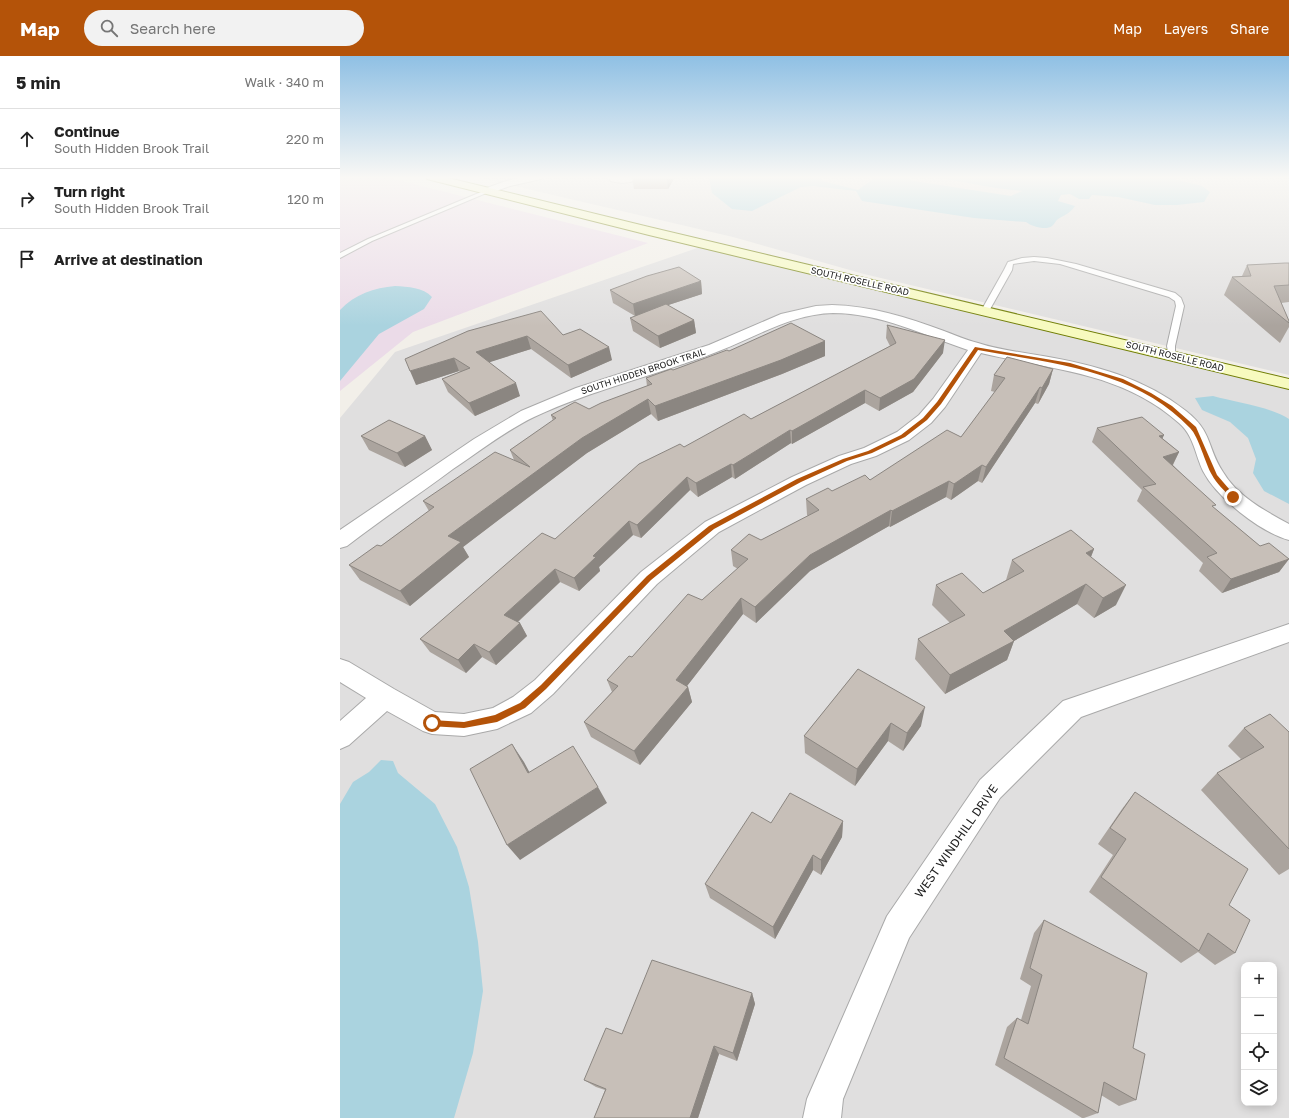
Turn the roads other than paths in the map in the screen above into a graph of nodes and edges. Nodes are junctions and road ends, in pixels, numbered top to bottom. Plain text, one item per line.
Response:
1 (402, 227) edge
2 (628, 227) edge
3 (340, 256) edge
4 (985, 311) junction
5 (976, 348) junction
6 (1172, 355) junction
7 (1289, 384) edge
8 (1289, 534) edge
9 (340, 542) edge
10 (1289, 633) edge
11 (340, 669) edge
12 (385, 697) junction
13 (340, 737) edge
14 (822, 1118) edge

1 - 3 lane
2 - 4 main road, SOUTH ROSELLE ROAD
4 - 6 main road, SOUTH ROSELLE ROAD
4 - 6 lane
5 - 8 street, SOUTH HIDDEN BROOK TRAIL
5 - 9 street, SOUTH HIDDEN BROOK TRAIL
5 - 12 street
6 - 7 main road, SOUTH ROSELLE ROAD
10 - 14 street, WEST WINDHILL DRIVE
11 - 12 street
12 - 13 street

